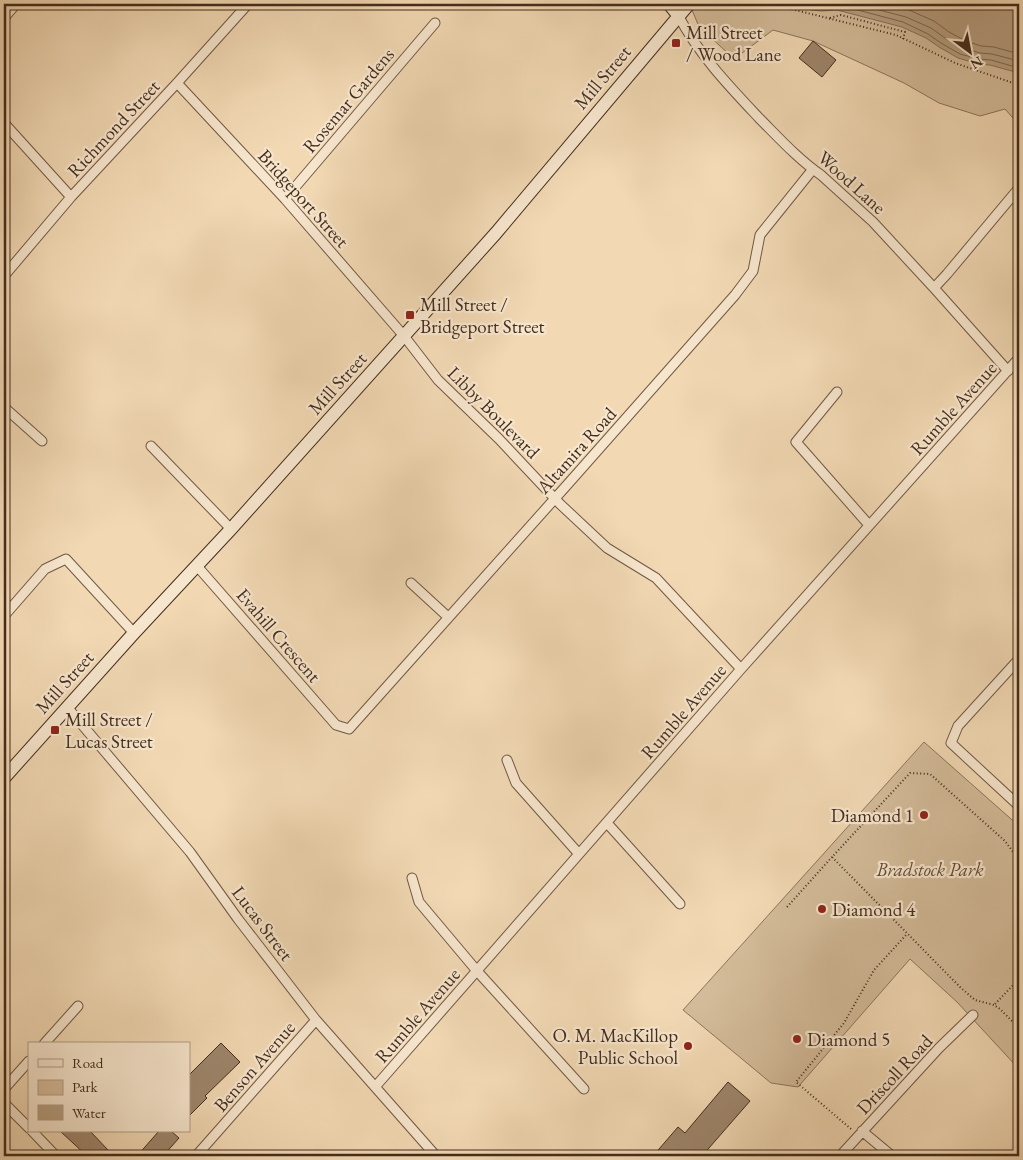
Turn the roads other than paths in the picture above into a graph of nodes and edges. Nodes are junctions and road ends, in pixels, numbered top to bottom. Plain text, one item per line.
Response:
1 (16, 4) edge
2 (248, 4) edge
3 (668, 4) edge
4 (689, 4) edge
5 (678, 16) junction
6 (4, 18) edge
7 (435, 23) dead end
8 (177, 84) junction
9 (4, 123) edge
10 (813, 169) junction
11 (1019, 188) edge
12 (71, 197) junction
13 (285, 199) junction
14 (4, 276) edge
15 (934, 288) junction
16 (404, 336) junction
17 (1019, 358) edge
18 (1008, 371) junction
19 (837, 392) dead end
20 (4, 407) edge
21 (42, 441) dead end
22 (151, 446) dead end
23 (555, 499) junction
24 (870, 525) junction
25 (231, 529) junction
26 (197, 566) junction
27 (411, 583) dead end
28 (4, 616) edge
29 (448, 617) junction
30 (134, 633) junction
31 (1019, 659) edge
32 (741, 669) junction
33 (67, 707) junction
34 (336, 725) joint
35 (507, 760) dead end
36 (4, 778) edge
37 (1019, 806) edge
38 (607, 823) junction
39 (579, 854) junction
40 (412, 878) dead end
41 (680, 904) dead end
42 (478, 971) junction
43 (78, 1006) dead end
44 (973, 1015) dead end
45 (316, 1020) junction
46 (46, 1042) edge
47 (28, 1062) edge
48 (375, 1087) junction
49 (4, 1089) edge
50 (584, 1089) dead end
51 (4, 1103) edge
52 (28, 1127) edge
53 (862, 1131) junction
54 (33, 1132) edge
55 (56, 1156) edge
56 (196, 1156) edge
57 (436, 1156) edge
58 (840, 1156) edge
59 (892, 1156) edge

1 - 6 street
2 - 8 street, Richmond Street
3 - 5 street
4 - 5 street, Mill Street
5 - 10 street, Wood Lane
5 - 16 street, Mill Street
7 - 13 street, Rosemar Gardens
8 - 12 street, Richmond Street
8 - 13 street, Bridgeport Street
9 - 12 street
10 - 15 street, Wood Lane
10 - 23 street, Altamira Road
11 - 15 street
12 - 14 street, Richmond Street
13 - 16 street, Bridgeport Street
15 - 18 street, Wood Lane
16 - 23 street, Libby Boulevard
16 - 25 street, Mill Street
17 - 18 street, Rumble Avenue
18 - 24 street, Rumble Avenue
19 - 24 street
20 - 21 street
22 - 25 street
23 - 29 street, Altamira Road
23 - 32 street, Libby Boulevard
24 - 32 street, Rumble Avenue
25 - 26 street, Mill Street
26 - 30 street, Mill Street
26 - 34 street, Evahill Crescent
27 - 29 street
28 - 30 street
29 - 34 street, Altamira Road
30 - 33 street, Mill Street
31 - 37 street
32 - 38 street, Rumble Avenue
33 - 36 street, Mill Street
33 - 45 street, Lucas Street
35 - 39 street
38 - 39 street, Rumble Avenue
38 - 41 street
39 - 42 street, Rumble Avenue
40 - 42 street
42 - 48 street, Rumble Avenue
42 - 50 street
43 - 46 street
44 - 53 street, Driscoll Road
45 - 48 street, Lucas Street
45 - 56 street, Benson Avenue
47 - 49 street
48 - 57 street, Lucas Street
51 - 52 street
53 - 58 street, Driscoll Road
53 - 59 street
54 - 55 street

